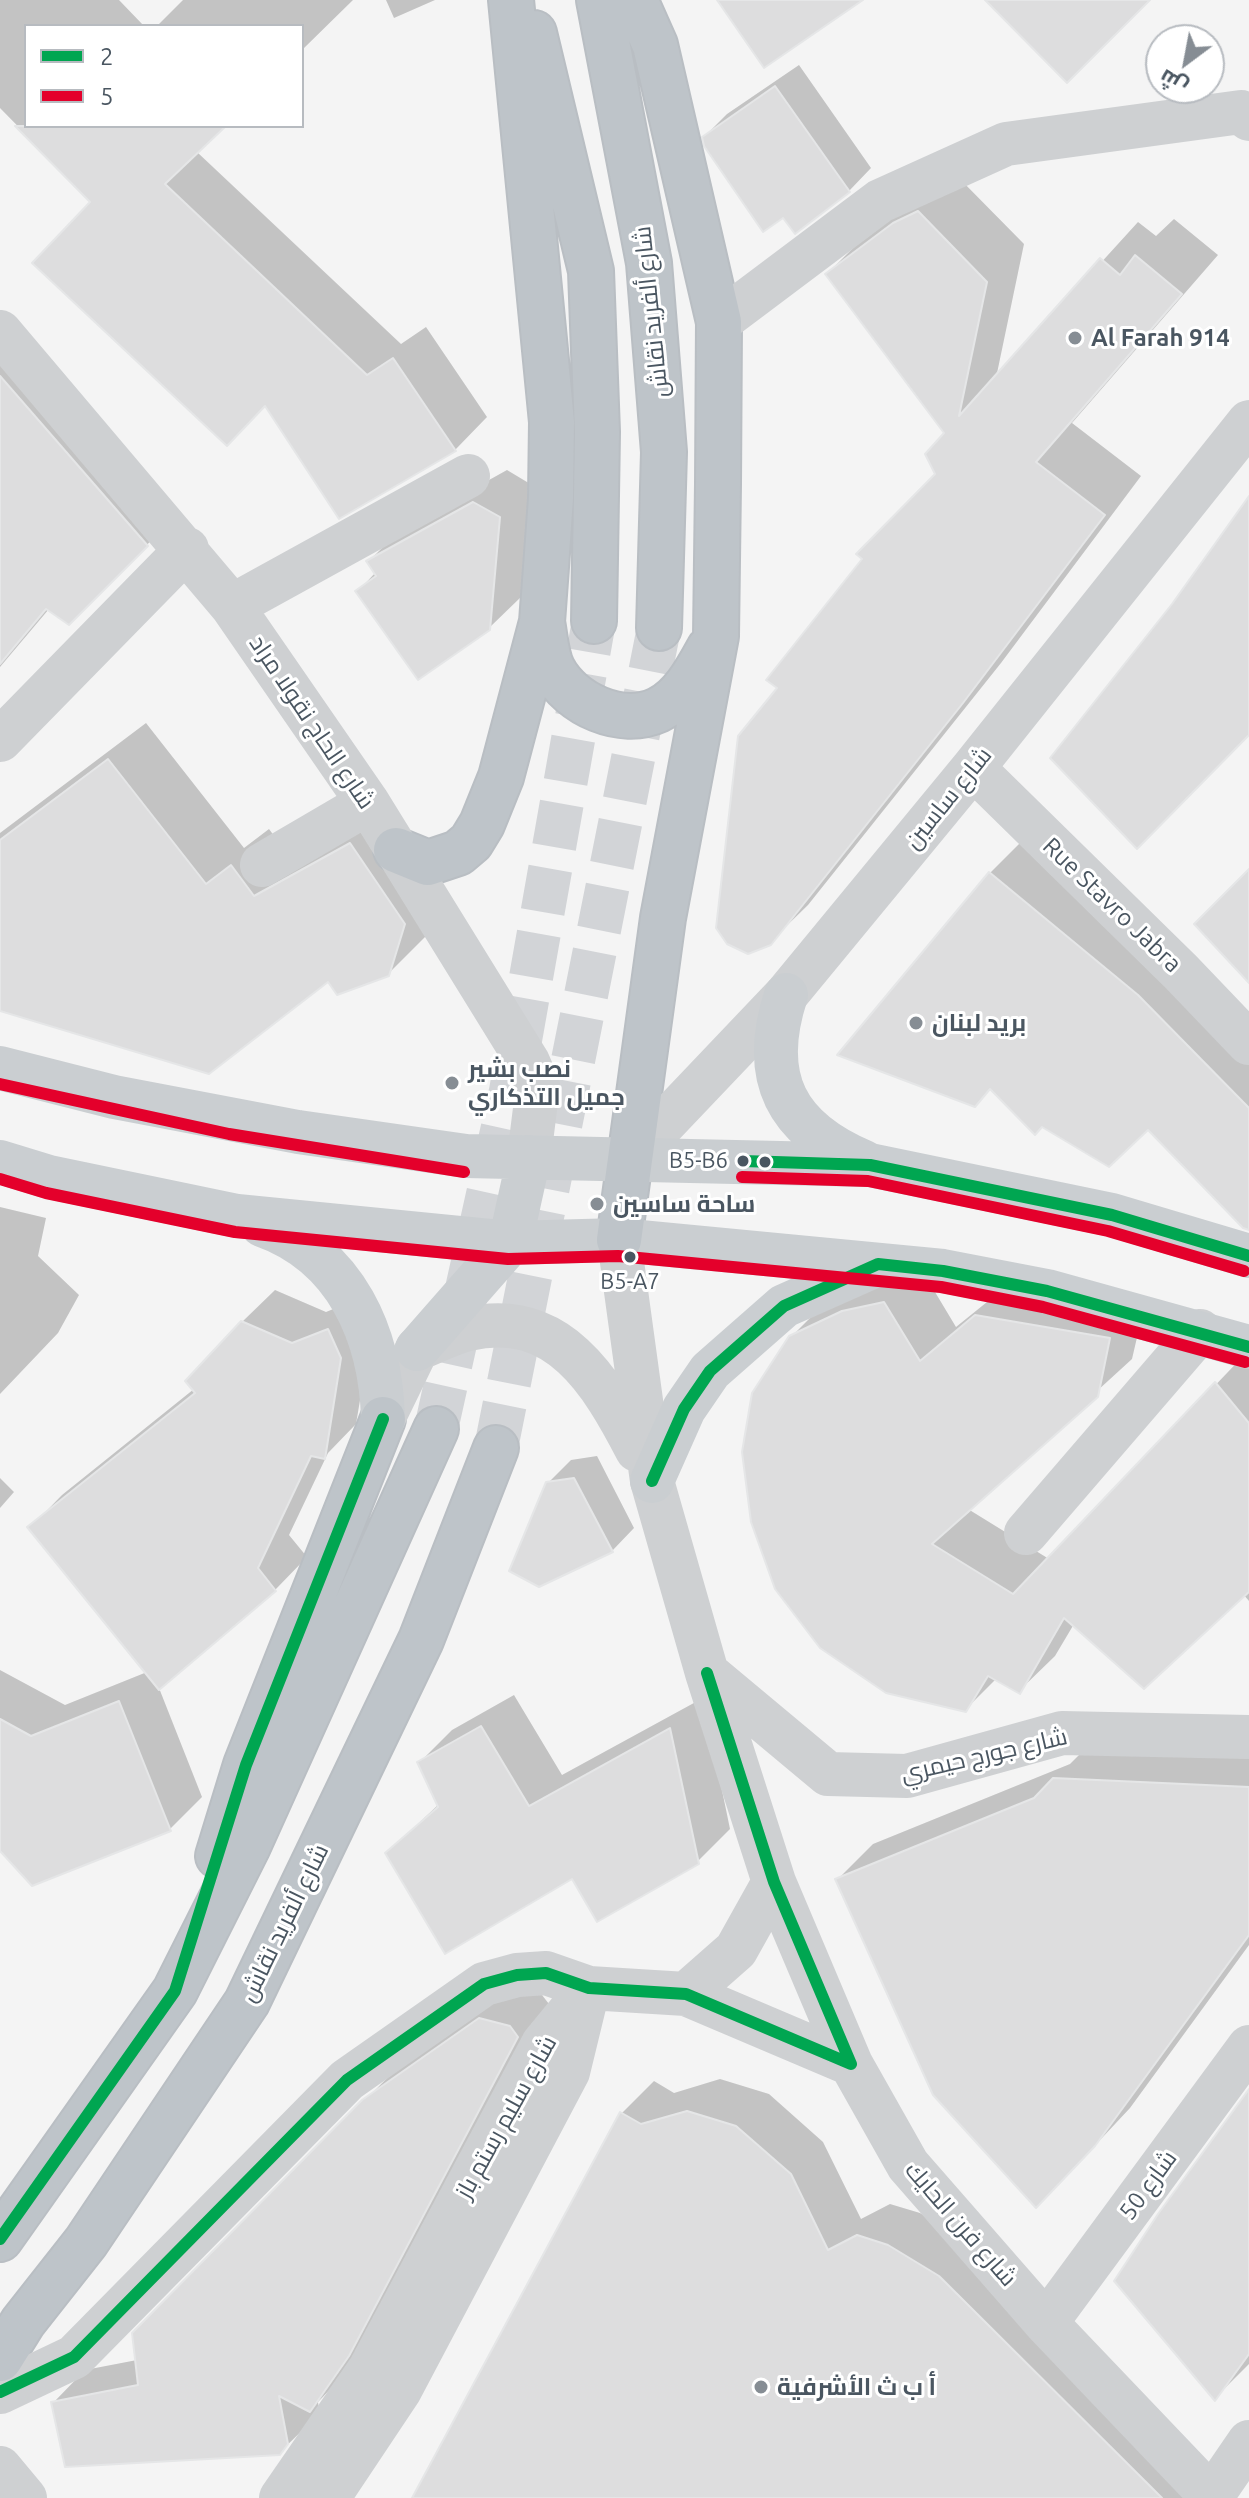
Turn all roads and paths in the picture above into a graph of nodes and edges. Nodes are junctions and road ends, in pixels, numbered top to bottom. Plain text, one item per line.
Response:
1 (511, 0) edge
2 (525, 0) edge
3 (599, 0) edge
4 (635, 0) edge
5 (1249, 119) edge
6 (719, 322) junction
7 (0, 332) edge
8 (1249, 422) edge
9 (468, 476) dead end
10 (187, 549) junction
11 (232, 606) junction
12 (594, 621) tunnel mouth
13 (542, 622) junction
14 (659, 628) tunnel mouth
15 (716, 636) junction
16 (0, 740) edge
17 (973, 768) junction
18 (368, 803) junction
19 (396, 850) junction
20 (262, 865) dead end
21 (786, 995) junction
22 (1249, 1043) edge
23 (0, 1068) edge
24 (529, 1157) junction
25 (630, 1159) junction
26 (0, 1162) edge
27 (870, 1165) junction
28 (237, 1216) junction
29 (619, 1240) junction
30 (510, 1243) junction
31 (1249, 1256) edge
32 (878, 1264) junction
33 (1200, 1331) junction
34 (1249, 1347) edge
35 (417, 1349) junction
36 (383, 1419) junction
37 (436, 1429) tunnel mouth
38 (496, 1448) tunnel mouth
39 (652, 1481) junction
40 (1026, 1533) dead end
41 (707, 1673) junction
42 (1249, 1737) edge
43 (774, 1882) junction
44 (589, 1988) junction
45 (175, 1991) junction
46 (686, 1994) junction
47 (1249, 2047) edge
48 (851, 2064) junction
49 (0, 2239) edge
50 (1046, 2323) junction
51 (0, 2359) edge
52 (0, 2392) edge
53 (1249, 2442) edge
54 (0, 2468) edge
55 (1212, 2497) edge
56 (25, 2498) edge
57 (281, 2498) edge
58 (328, 2498) edge

1 - 13 highway
2 - 12 highway
3 - 14 highway, شارع ألفريد نقاش
4 - 6 highway
5 - 6 street
6 - 15 highway
7 - 10 street, شارع الحاج نقولا مراد
8 - 17 street, شارع ساسين
9 - 11 street
10 - 11 street, شارع الحاج نقولا مراد
10 - 16 street
11 - 18 street, شارع الحاج نقولا مراد
13 - 15 highway
13 - 19 highway
15 - 25 highway
17 - 21 street, شارع ساسين
17 - 22 street, Rue Stavro Jabra
18 - 19 street, شارع الحاج نقولا مراد
18 - 20 street
19 - 24 street, شارع الحاج نقولا مراد
21 - 25 street, شارع ساسين
21 - 27 main road
23 - 24 main road
24 - 25 main road
24 - 30 main road
25 - 27 main road
25 - 29 highway
26 - 28 main road
27 - 31 main road
28 - 30 main road
28 - 36 main road
29 - 30 main road
29 - 32 main road
29 - 39 street
30 - 35 main road
32 - 33 main road
32 - 39 main road
33 - 34 main road
33 - 40 street
35 - 36 street
35 - 39 street
36 - 45 highway
37 - 45 highway
38 - 51 highway, شارع ألفريد نقاش
39 - 41 street, شارع فرن الحايك
41 - 42 street, شارع جورج حيمري
41 - 43 street, شارع فرن الحايك
43 - 46 street
43 - 48 street, شارع فرن الحايك
44 - 46 street
44 - 52 street
44 - 57 street, شارع سليم رستم باز
44 - 58 street, شارع سليم رستم باز
45 - 49 highway
46 - 48 street
47 - 50 street, شارع 50
48 - 50 street, شارع فرن الحايك
50 - 55 street, شارع فرن الحايك
53 - 55 street
54 - 56 street

